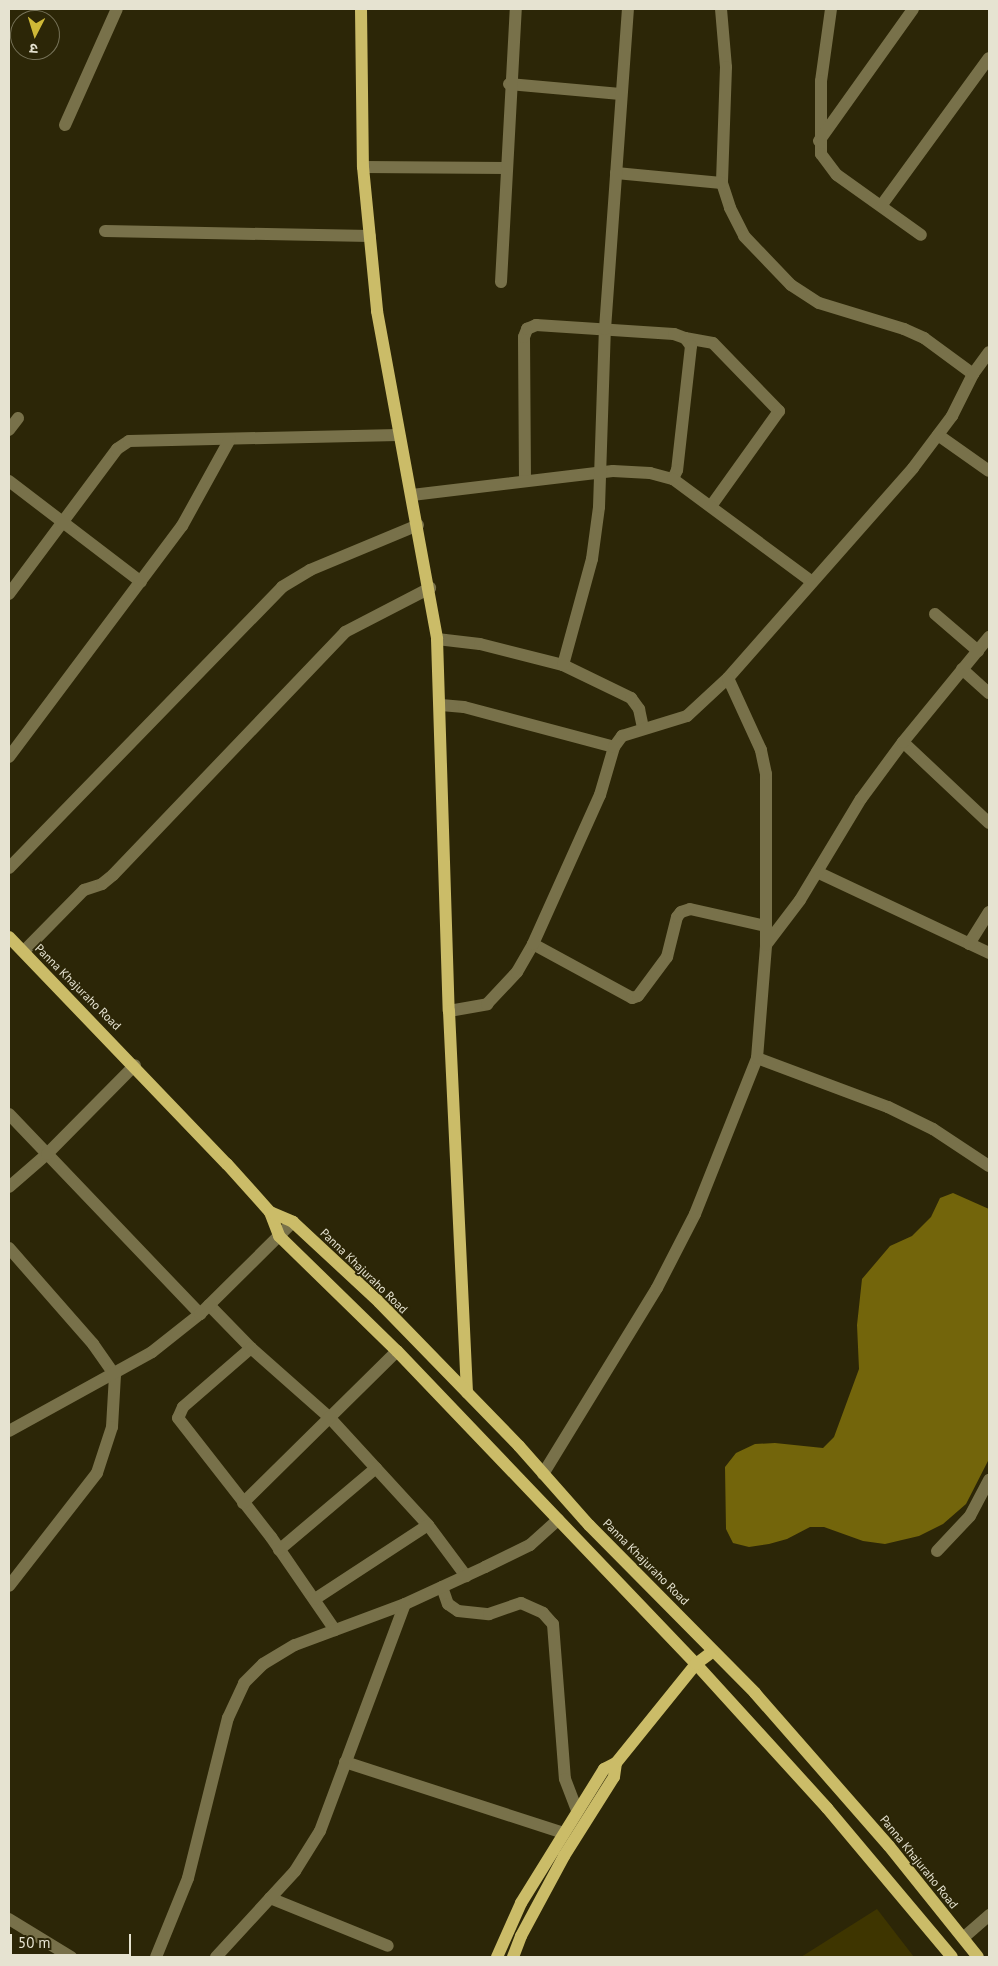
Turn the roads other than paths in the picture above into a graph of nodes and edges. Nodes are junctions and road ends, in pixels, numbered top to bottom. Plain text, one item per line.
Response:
1 (117, 9) edge
2 (361, 9) edge
3 (516, 9) edge
4 (628, 9) edge
5 (722, 9) edge
6 (831, 9) edge
7 (913, 9) edge
8 (989, 58) edge
9 (509, 84) junction
10 (622, 94) junction
11 (65, 125) dead end
12 (819, 140) junction
13 (363, 167) junction
14 (506, 168) junction
15 (616, 173) junction
16 (722, 184) junction
17 (881, 206) junction
18 (105, 231) dead end
19 (370, 236) junction
20 (921, 236) dead end
21 (501, 282) dead end
22 (605, 329) junction
23 (685, 338) junction
24 (989, 352) edge
25 (973, 374) junction
26 (18, 418) dead end
27 (9, 430) edge
28 (398, 435) junction
29 (938, 435) junction
30 (230, 439) junction
31 (989, 471) edge
32 (599, 473) junction
33 (673, 479) junction
34 (9, 481) edge
35 (526, 481) junction
36 (412, 496) junction
37 (711, 506) junction
38 (65, 521) junction
39 (418, 525) junction
40 (142, 582) junction
41 (812, 582) junction
42 (430, 588) junction
43 (9, 594) edge
44 (935, 614) dead end
45 (989, 637) edge
46 (437, 639) junction
47 (978, 651) junction
48 (563, 665) junction
49 (962, 669) junction
50 (728, 678) junction
51 (989, 693) edge
52 (441, 705) junction
53 (644, 728) junction
54 (903, 742) junction
55 (614, 747) junction
56 (9, 757) edge
57 (989, 823) edge
58 (9, 868) edge
59 (817, 872) junction
60 (989, 912) edge
61 (766, 926) junction
62 (532, 944) junction
63 (969, 944) junction
64 (14, 945) edge
65 (766, 945) junction
66 (989, 953) edge
67 (449, 1011) junction
68 (757, 1058) junction
69 (135, 1064) junction
70 (9, 1114) edge
71 (47, 1154) junction
72 (989, 1166) edge
73 (9, 1187) edge
74 (270, 1212) junction
75 (293, 1222) junction
76 (279, 1236) junction
77 (9, 1248) edge
78 (204, 1309) junction
79 (251, 1348) junction
80 (397, 1351) junction
81 (115, 1375) junction
82 (467, 1393) junction
83 (329, 1417) junction
84 (9, 1431) edge
85 (376, 1468) junction
86 (543, 1474) junction
87 (989, 1480) edge
88 (243, 1504) junction
89 (558, 1520) junction
90 (428, 1524) junction
91 (279, 1550) junction
92 (937, 1551) dead end
93 (466, 1576) junction
94 (9, 1586) edge
95 (442, 1587) junction
96 (315, 1599) junction
97 (405, 1604) junction
98 (335, 1630) junction
99 (714, 1651) junction
100 (696, 1664) junction
101 (345, 1762) junction
102 (616, 1763) junction
103 (577, 1810) junction
104 (563, 1833) junction
105 (270, 1898) junction
106 (989, 1915) edge
107 (9, 1919) edge
108 (963, 1938) junction
109 (388, 1946) dead end
110 (71, 1957) edge
111 (156, 1957) edge
112 (216, 1957) edge
113 (497, 1957) edge
114 (513, 1957) edge
115 (952, 1957) edge
116 (978, 1957) edge

1 - 11 street
2 - 13 main road
3 - 9 street
4 - 10 street
5 - 16 street
6 - 12 street
7 - 12 street
8 - 17 street
9 - 10 street
9 - 14 street
10 - 15 street
12 - 17 street
13 - 14 street
13 - 19 main road
14 - 21 street
15 - 16 street
15 - 22 street
16 - 25 street
17 - 20 street
18 - 19 street
19 - 28 main road
22 - 23 street
22 - 32 street
22 - 35 street
23 - 33 street
23 - 37 street
24 - 25 street
25 - 29 street
26 - 27 street
28 - 30 street
28 - 36 main road
29 - 31 street
29 - 41 street
30 - 38 street
30 - 40 street
32 - 33 street
32 - 35 street
32 - 48 street
33 - 37 street
34 - 38 street
35 - 36 street
36 - 39 main road
37 - 41 street
38 - 40 street
38 - 43 street
39 - 42 main road
39 - 58 street
40 - 56 street
41 - 50 street
42 - 46 main road
42 - 64 street
44 - 47 street
45 - 47 street
46 - 48 street
46 - 52 main road
47 - 49 street
48 - 53 street
49 - 51 street
49 - 54 street
50 - 53 street
50 - 61 street
52 - 55 street
52 - 67 main road
53 - 55 street
54 - 57 street
54 - 59 street
55 - 62 street
59 - 63 street
59 - 65 street
60 - 63 street
61 - 62 street
61 - 65 street
62 - 67 street
63 - 66 street
64 - 69 main road, Panna Khajuraho Road
65 - 68 street
67 - 82 main road
68 - 72 street
68 - 86 street
69 - 71 street
69 - 74 main road, Panna Khajuraho Road
70 - 71 street
71 - 73 street
71 - 78 street
74 - 75 main road, Panna Khajuraho Road
74 - 76 main road, Panna Khajuraho Road
75 - 76 street
75 - 82 main road, Panna Khajuraho Road
76 - 78 street
76 - 80 main road, Panna Khajuraho Road
77 - 81 street
78 - 79 street
78 - 81 street
79 - 83 street
79 - 88 street
80 - 83 street
80 - 89 main road, Panna Khajuraho Road
81 - 84 street
81 - 94 street
82 - 86 main road, Panna Khajuraho Road
83 - 85 street
83 - 88 street
85 - 90 street
85 - 91 street
86 - 99 main road, Panna Khajuraho Road
87 - 92 street
88 - 91 street
89 - 93 street
89 - 100 main road, Panna Khajuraho Road
90 - 93 street
90 - 96 street
91 - 96 street
93 - 95 street
95 - 97 street
95 - 103 street
96 - 98 street
97 - 98 street
97 - 101 street
98 - 111 street
99 - 100 main road
99 - 108 main road, Panna Khajuraho Road
100 - 102 main road
100 - 115 main road, Panna Khajuraho Road
101 - 104 street
101 - 105 street
102 - 103 main road
102 - 114 main road
103 - 104 main road
104 - 113 main road
105 - 109 street
105 - 112 street
106 - 108 street
107 - 110 street
108 - 116 main road, Panna Khajuraho Road

